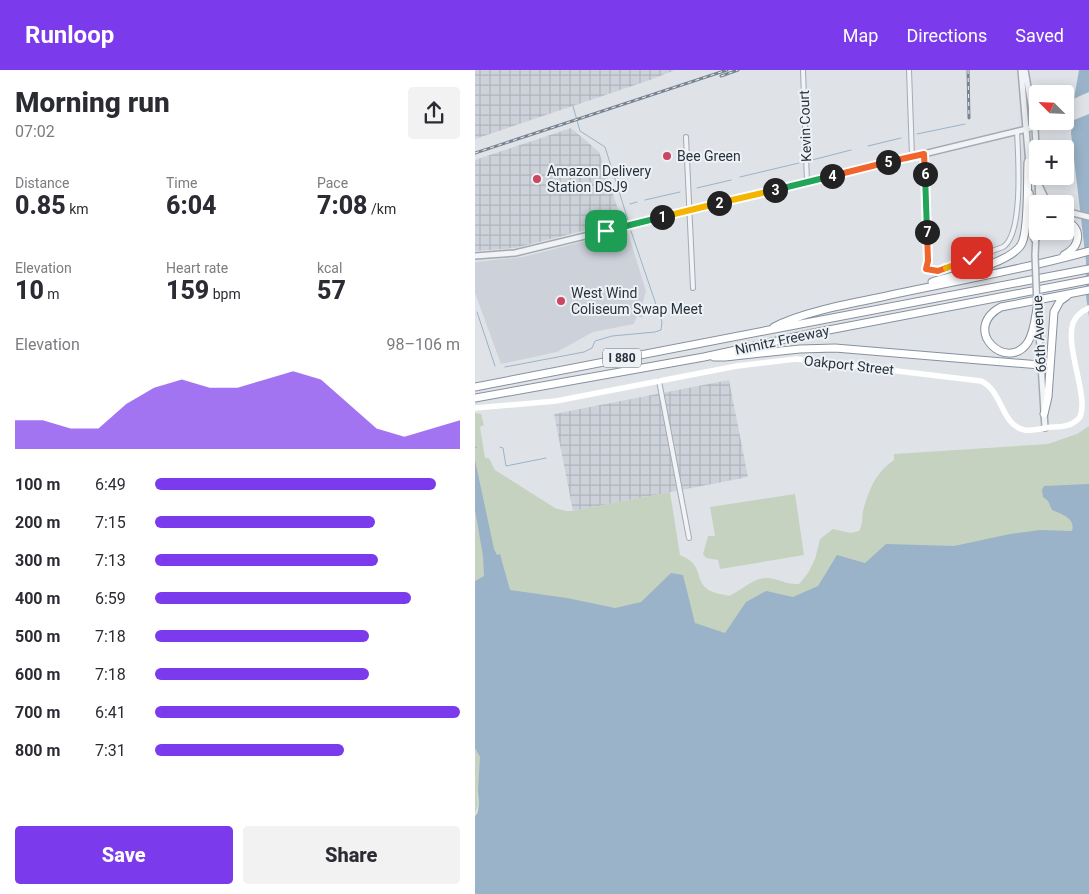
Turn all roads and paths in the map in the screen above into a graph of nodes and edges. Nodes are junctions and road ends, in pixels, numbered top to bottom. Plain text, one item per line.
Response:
1 (803, 70) edge
2 (909, 70) edge
3 (1021, 70) edge
4 (1025, 70) edge
5 (1029, 93) edge
6 (1026, 128) junction
7 (1029, 128) edge
8 (1017, 131) junction
9 (686, 137) dead end
10 (924, 154) junction
11 (913, 156) junction
12 (1028, 162) junction
13 (807, 182) junction
14 (1032, 195) edge
15 (690, 210) junction
16 (1074, 213) edge
17 (1089, 217) edge
18 (1074, 226) edge
19 (1035, 240) edge
20 (1089, 251) edge
21 (475, 256) edge
22 (1049, 262) junction
23 (1089, 269) edge
24 (1089, 280) edge
25 (693, 288) dead end
26 (911, 290) junction
27 (1089, 290) edge
28 (1079, 292) junction
29 (1037, 308) junction
30 (1086, 309) edge
31 (769, 330) junction
32 (704, 356) junction
33 (1040, 365) junction
34 (659, 381) junction
35 (475, 387) edge
36 (475, 398) edge
37 (475, 408) edge
38 (1044, 414) junction
39 (1045, 428) junction
40 (689, 538) dead end

1 - 13 street, Kevin Court
2 - 11 street
3 - 6 street, 66th Avenue
4 - 5 street
6 - 7 street
6 - 8 street
6 - 12 street, 66th Avenue
8 - 10 street
8 - 10 street
9 - 15 street
10 - 11 street
11 - 13 street
12 - 14 street, 66th Avenue
12 - 26 highway
13 - 15 street
15 - 21 street
15 - 25 street
16 - 17 street
18 - 22 highway
19 - 29 street, 66th Avenue, bridge
20 - 22 highway
22 - 26 highway
23 - 31 highway, Nimitz Freeway / I 880
24 - 32 highway, Nimitz Freeway / I 880
26 - 31 highway
27 - 28 highway
28 - 29 highway
28 - 38 highway
29 - 33 street, 66th Avenue
30 - 39 main road, Oakport Street
31 - 35 highway, Nimitz Freeway / I 880
32 - 33 highway
32 - 36 highway, Nimitz Freeway / I 880
33 - 38 street, 66th Avenue
34 - 37 main road, Oakport Street
34 - 39 main road, Oakport Street
34 - 40 street
38 - 39 street, 66th Avenue

